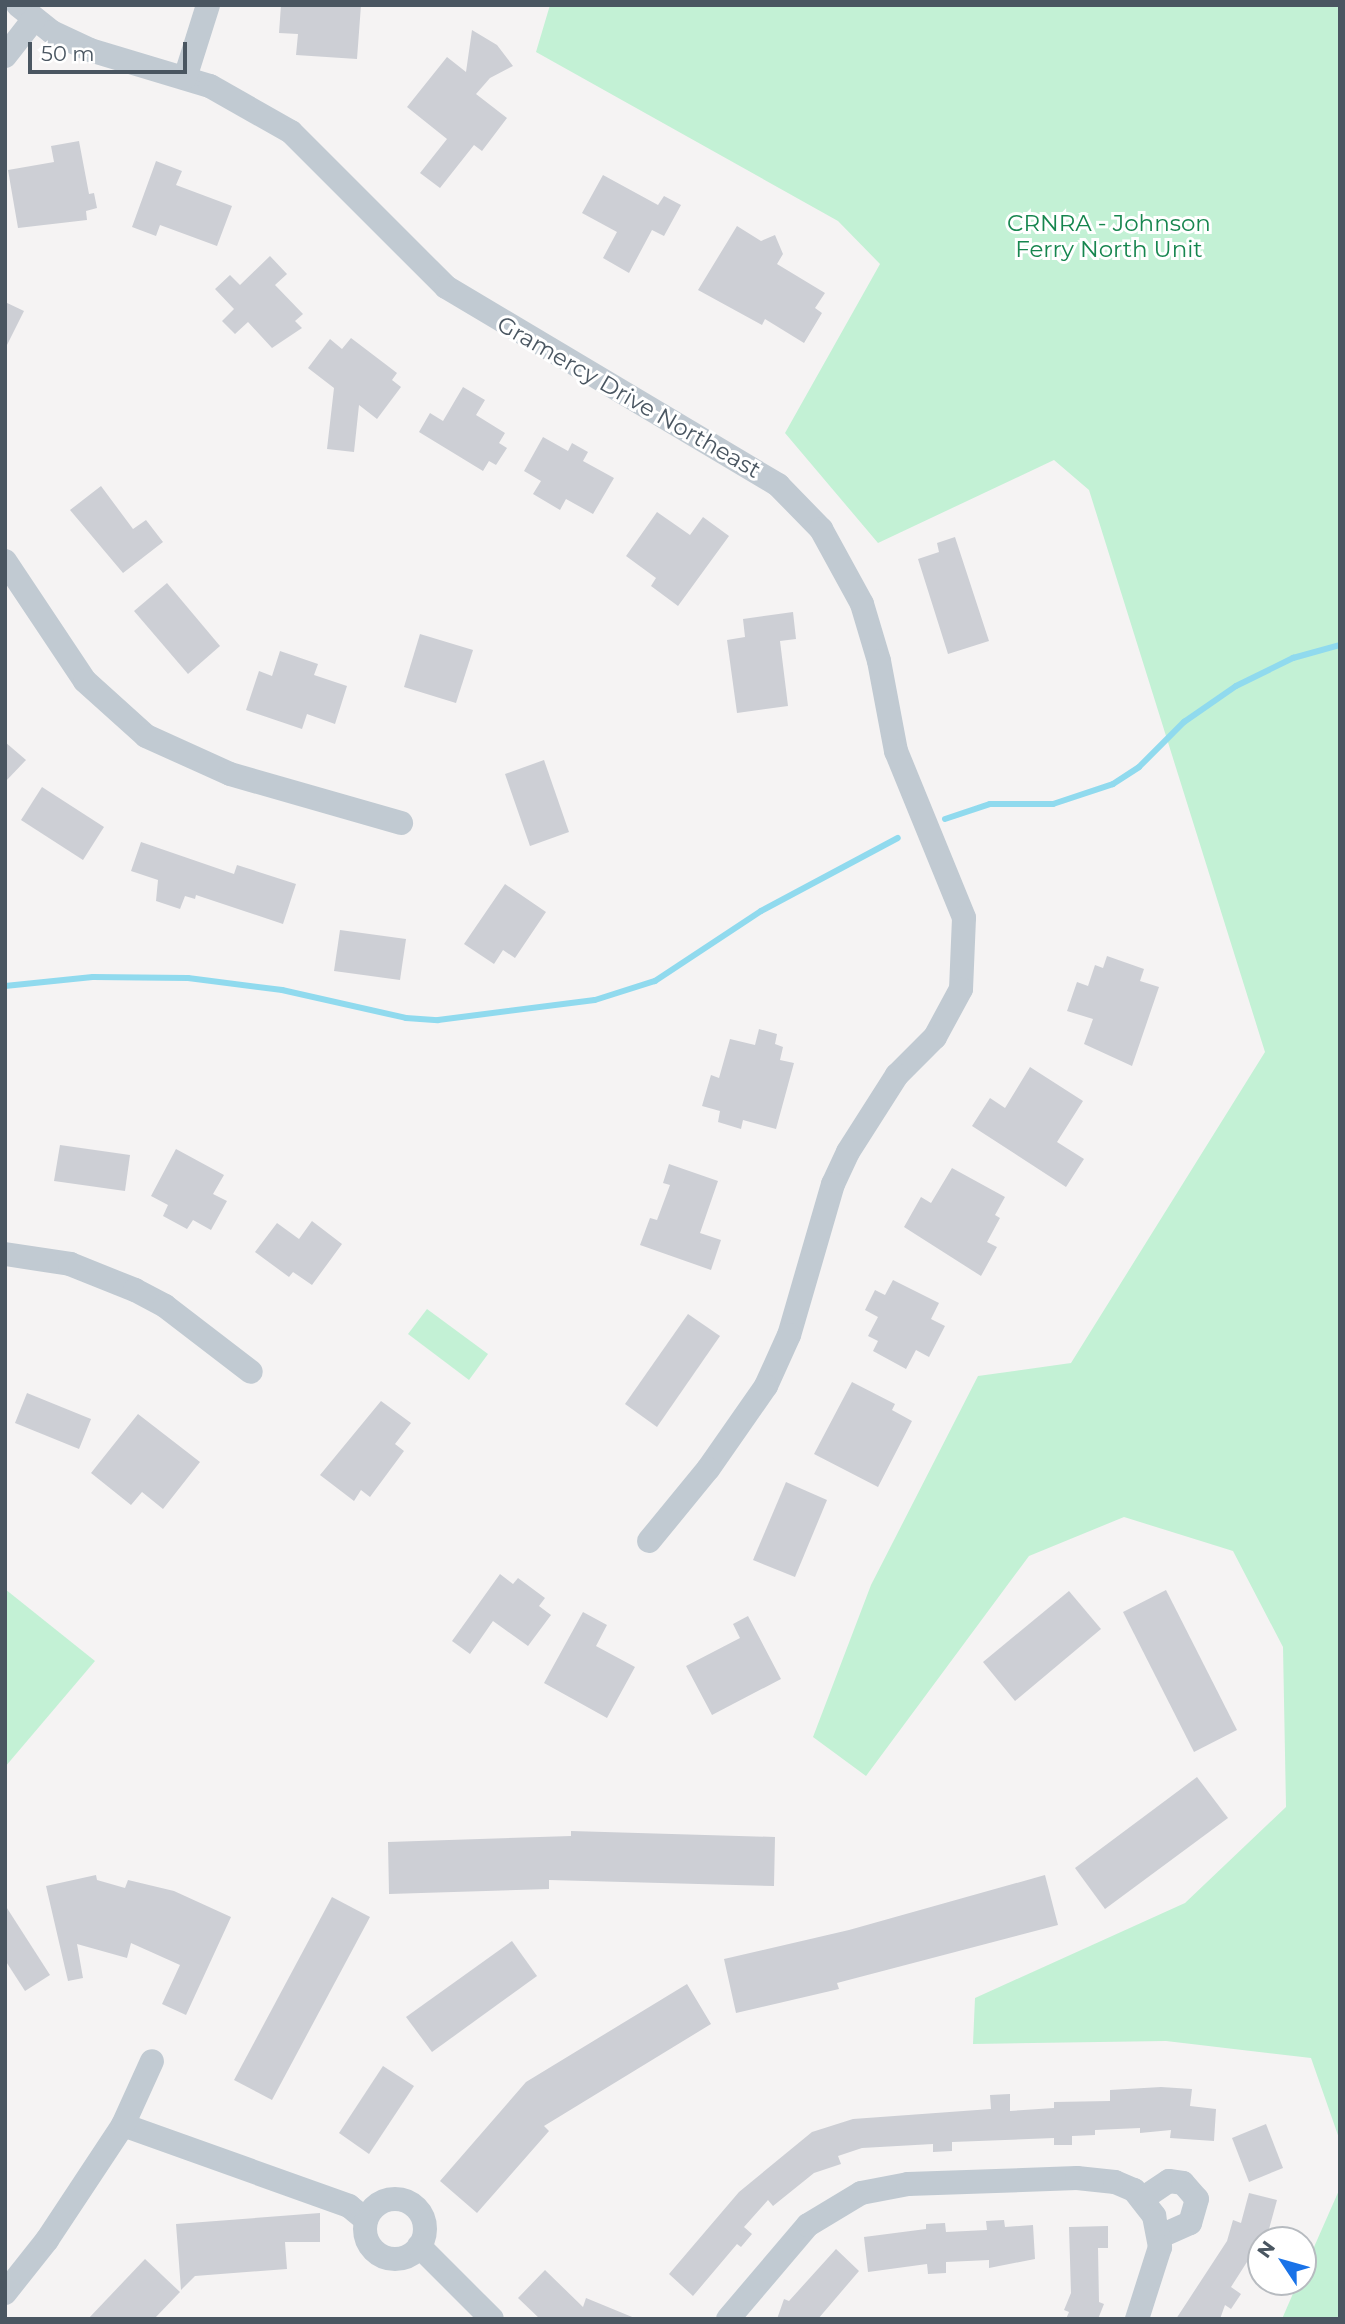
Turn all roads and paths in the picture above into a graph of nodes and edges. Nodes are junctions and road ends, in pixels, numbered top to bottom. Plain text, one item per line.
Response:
1 (208, 5) edge
2 (26, 12) edge
3 (5, 56) edge
4 (185, 78) junction
5 (5, 561) edge
6 (401, 823) dead end
7 (5, 1254) edge
8 (251, 1372) dead end
9 (649, 1541) dead end
10 (152, 2061) dead end
11 (123, 2125) junction
12 (1142, 2199) junction
13 (366, 2220) junction
14 (1161, 2236) junction
15 (419, 2246) junction
16 (5, 2292) edge
17 (492, 2319) edge
18 (727, 2319) edge
19 (1137, 2319) edge

1 - 4 street
2 - 3 street
2 - 4 street, Gramercy Drive Northeast
4 - 9 street, Gramercy Drive Northeast
5 - 6 street
7 - 8 street
10 - 11 street
11 - 13 street
11 - 16 street
12 - 14 street
12 - 14 street
12 - 18 street
13 - 15 street
13 - 15 street
14 - 19 street
15 - 17 street

